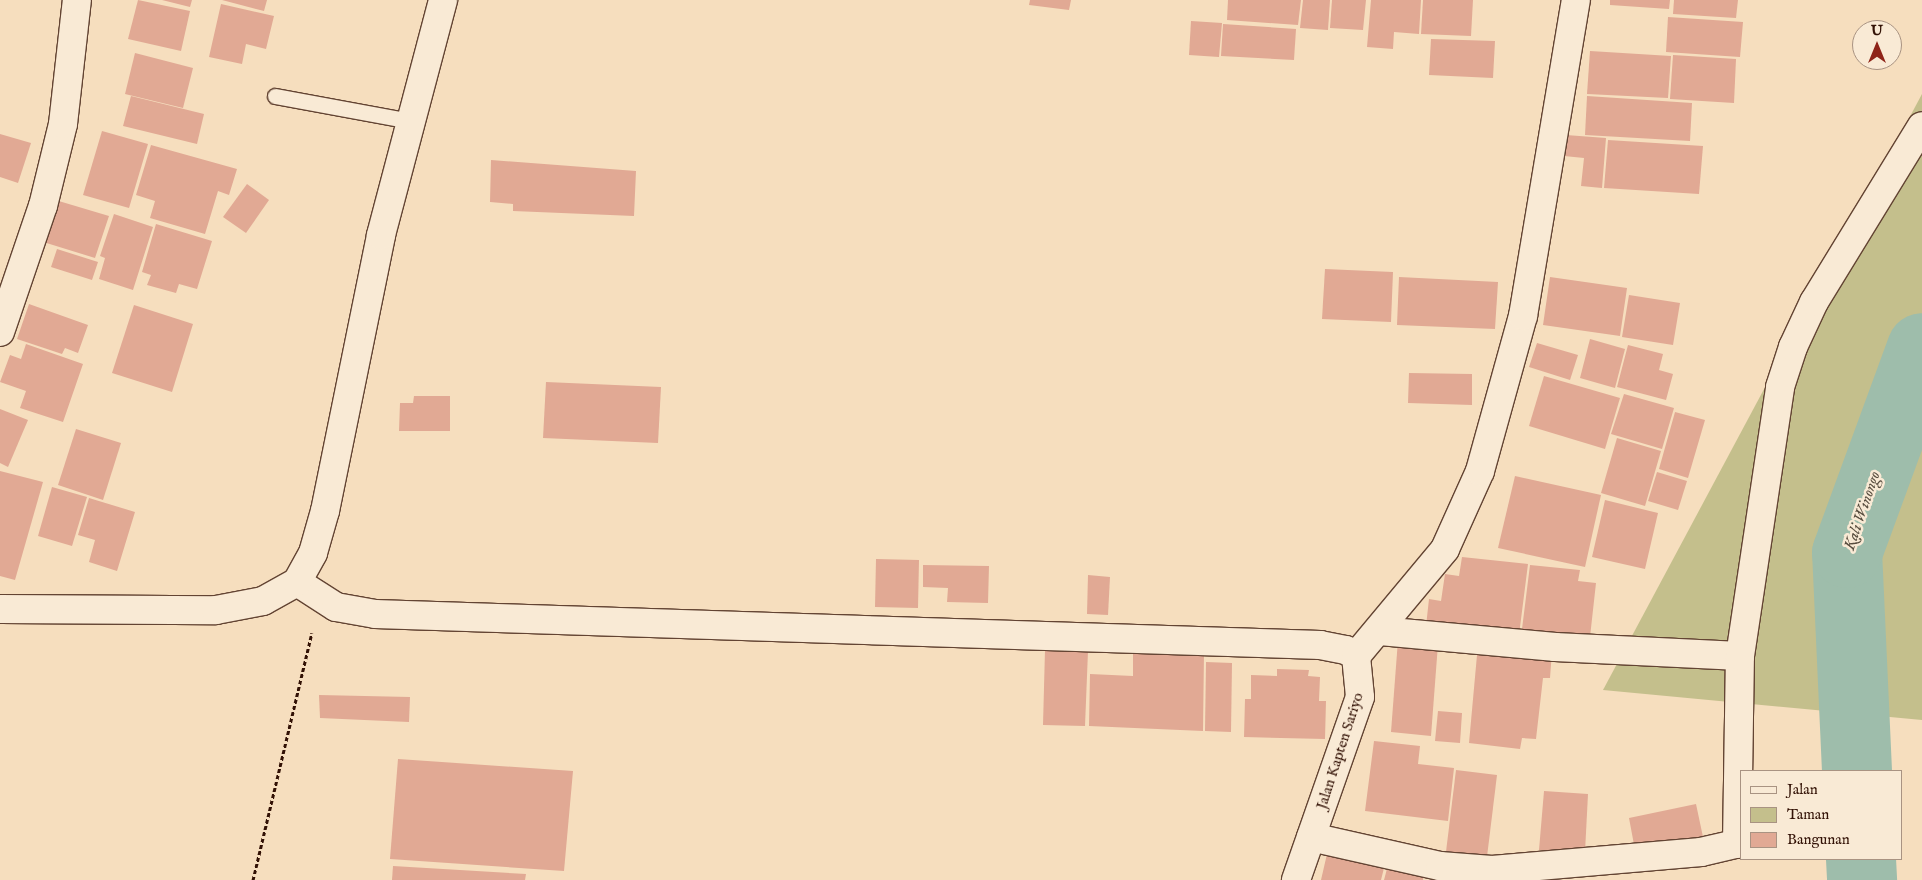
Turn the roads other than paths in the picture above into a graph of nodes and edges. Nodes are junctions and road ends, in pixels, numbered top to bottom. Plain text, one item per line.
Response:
1 (76, 0) edge
2 (443, 0) edge
3 (1576, 0) edge
4 (275, 96) dead end
5 (411, 121) junction
6 (1922, 126) edge
7 (0, 332) edge
8 (297, 582) junction
9 (0, 609) edge
10 (1380, 631) junction
11 (1356, 656) junction
12 (1740, 656) junction
13 (1311, 837) junction
14 (1296, 880) edge

1 - 7 street
2 - 5 street
3 - 10 street
4 - 5 lane
5 - 8 street
6 - 12 street
8 - 9 street
8 - 11 street
10 - 11 street
10 - 12 street
11 - 13 street, Jalan Kapten Sariyo
12 - 13 street
13 - 14 street, Jalan Kapten Sariyo

